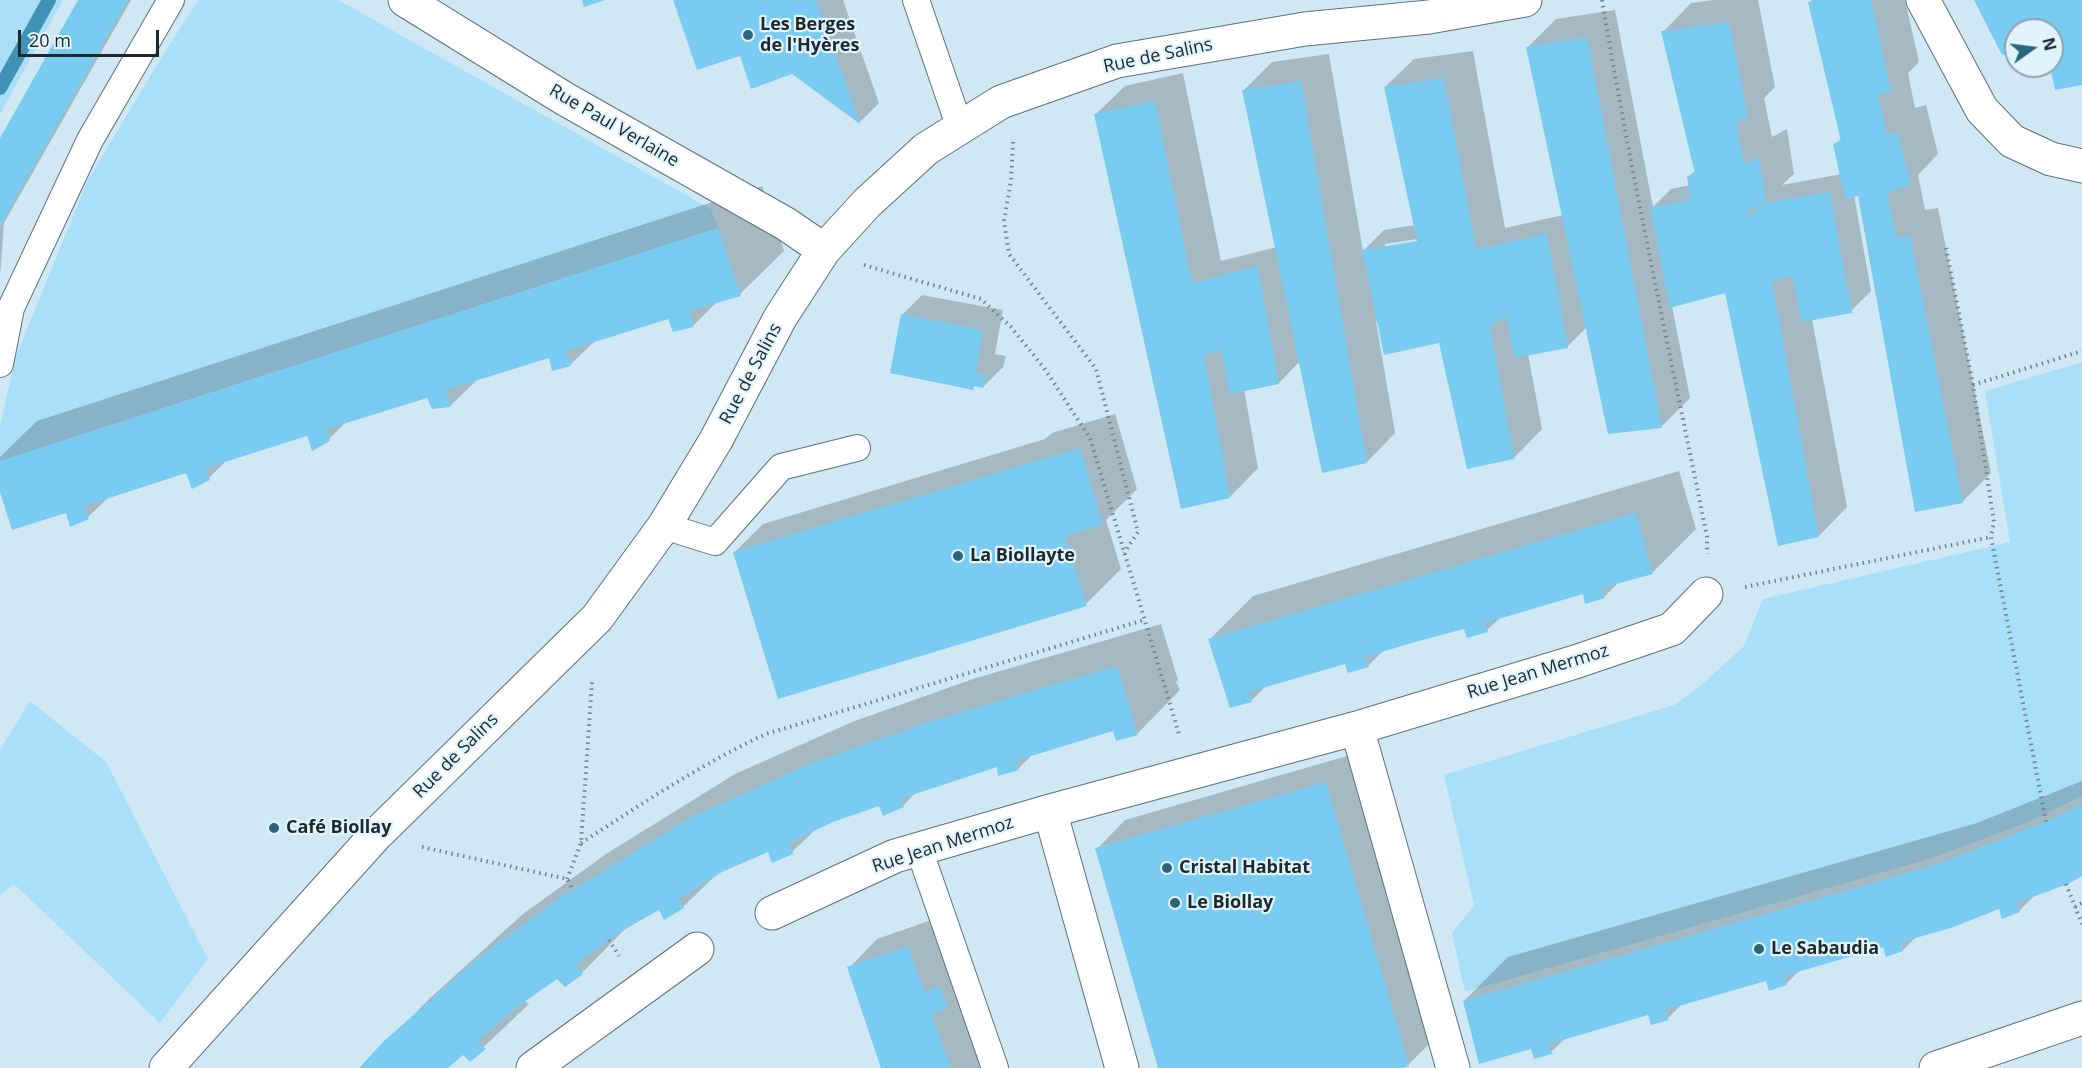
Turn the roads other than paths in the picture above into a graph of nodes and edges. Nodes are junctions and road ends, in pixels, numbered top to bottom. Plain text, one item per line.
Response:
1 (171, 0) edge
2 (405, 0) edge
3 (916, 0) edge
4 (1525, 0) edge
5 (1923, 0) edge
6 (960, 128) junction
7 (2082, 166) edge
8 (824, 250) junction
9 (0, 364) edge
10 (857, 448) dead end
11 (664, 526) junction
12 (1706, 594) road end
13 (1357, 728) junction
14 (1050, 811) junction
15 (919, 849) junction
16 (772, 913) dead end
17 (697, 949) dead end
18 (2082, 1018) edge
19 (166, 1068) edge
20 (534, 1068) edge
21 (995, 1068) edge
22 (1122, 1068) edge
23 (1453, 1068) edge
24 (1936, 1068) edge

1 - 9 lane
2 - 8 street, Rue Paul Verlaine
3 - 6 lane
4 - 6 street, Rue de Salins
5 - 7 street
6 - 8 street, Rue de Salins
8 - 11 street, Rue de Salins
10 - 11 lane
11 - 19 street, Rue de Salins
12 - 13 street, Rue Jean Mermoz
13 - 14 street, Rue Jean Mermoz
13 - 23 street
14 - 15 street, Rue Jean Mermoz
14 - 22 street
15 - 16 street, Rue Jean Mermoz
15 - 21 lane
17 - 20 street
18 - 24 street

